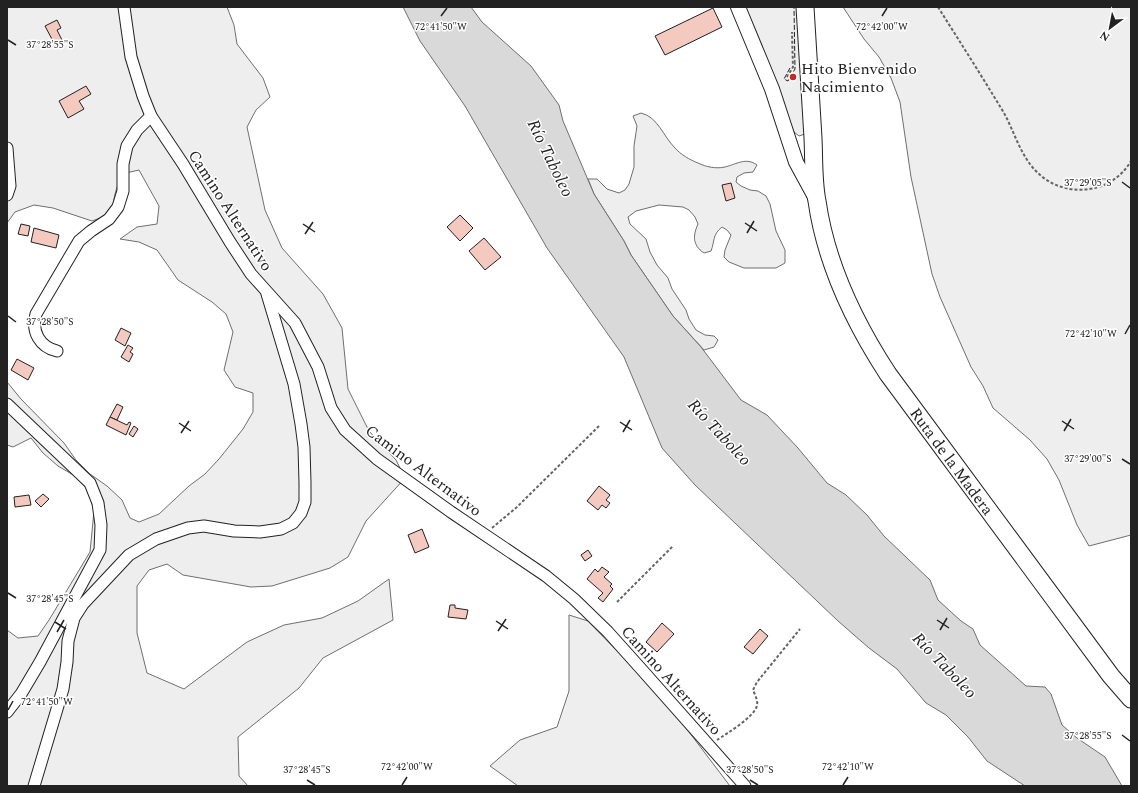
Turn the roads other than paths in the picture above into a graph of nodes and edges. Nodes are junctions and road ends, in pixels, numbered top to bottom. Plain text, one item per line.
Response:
1 (124, 7) edge
2 (738, 7) edge
3 (805, 7) edge
4 (151, 116) junction
5 (7, 148) edge
6 (7, 195) edge
7 (816, 200) junction
8 (266, 290) junction
9 (57, 351) dead end
10 (7, 404) edge
11 (1131, 699) edge
12 (7, 712) edge
13 (34, 786) edge
14 (745, 786) edge

1 - 4 street, Camino Alternativo
2 - 7 main road
3 - 7 highway, Ruta de la Madera
4 - 8 street, Camino Alternativo
4 - 9 street
5 - 6 street
7 - 11 highway, Ruta de la Madera
8 - 13 street
8 - 14 street, Camino Alternativo
10 - 12 street

